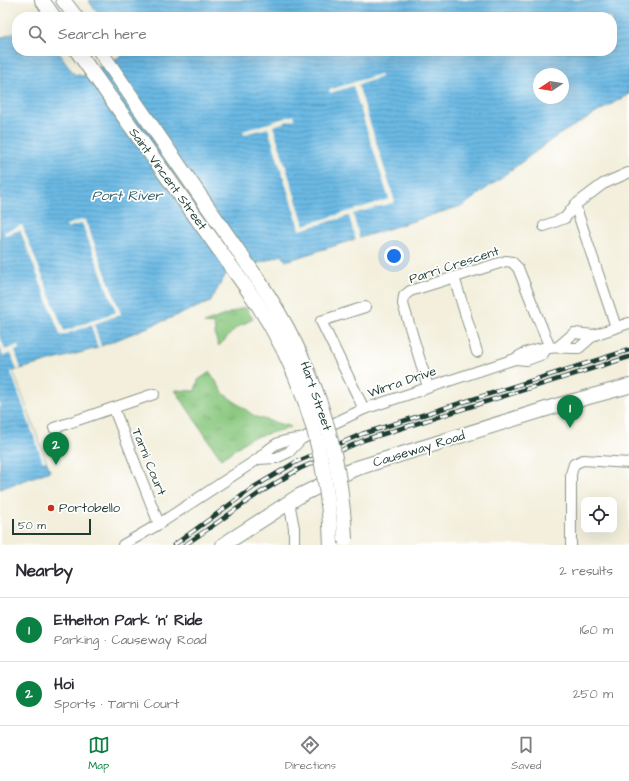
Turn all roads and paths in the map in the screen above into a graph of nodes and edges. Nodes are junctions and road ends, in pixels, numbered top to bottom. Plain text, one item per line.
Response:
1 (42, 0) edge
2 (63, 0) edge
3 (50, 12) edge
4 (72, 12) edge
5 (81, 56) edge
6 (104, 56) edge
7 (628, 173) dead end
8 (575, 205) junction
9 (544, 226) dead end
10 (454, 277) junction
11 (259, 281) joint
12 (248, 290) joint
13 (365, 307) dead end
14 (629, 323) edge
15 (616, 328) junction
16 (594, 335) junction
17 (552, 348) junction
18 (477, 352) dead end
19 (629, 386) edge
20 (428, 387) junction
21 (154, 394) dead end
22 (114, 409) junction
23 (364, 409) junction
24 (54, 428) dead end
25 (629, 463) edge
26 (289, 502) junction
27 (159, 524) junction
28 (338, 543) edge
29 (123, 545) edge
30 (224, 545) edge
31 (294, 545) edge
32 (571, 545) edge

1 - 3 main road
2 - 4 main road
5 - 12 main road, Saint Vincent Street
6 - 11 main road, Saint Vincent Street
7 - 8 street
8 - 9 street
8 - 15 street
10 - 17 street, Parri Crescent
10 - 18 street
10 - 20 street, Parri Crescent
11 - 28 main road, Hart Street, bridge
12 - 28 main road, Hart Street, bridge
13 - 23 street
14 - 15 street, Wirra Drive
15 - 16 street, Wirra Drive
16 - 17 street, Wirra Drive
16 - 17 street, Wirra Drive
17 - 20 street, Wirra Drive
19 - 26 main road, Causeway Road
20 - 23 street, Wirra Drive
21 - 22 street
22 - 24 street
22 - 27 street, Tarni Court
23 - 27 street, Wirra Drive
25 - 32 street
26 - 30 main road, Causeway Road
26 - 31 street
27 - 29 street, Wirra Drive

